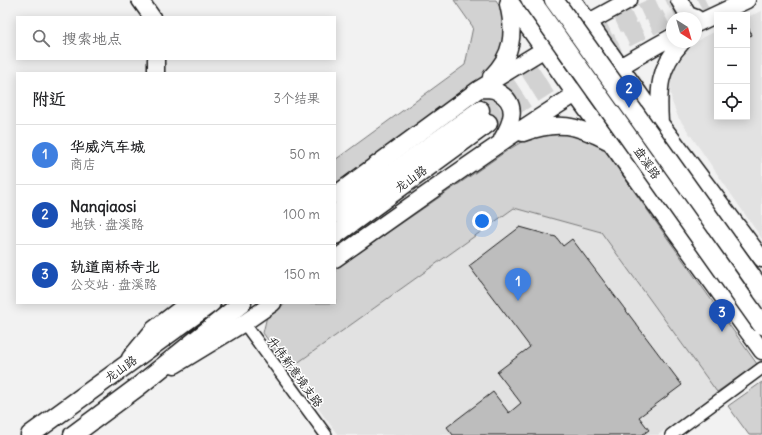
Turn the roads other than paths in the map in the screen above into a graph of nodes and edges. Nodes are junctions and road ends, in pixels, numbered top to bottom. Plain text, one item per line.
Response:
1 (140, 0) edge
2 (508, 0) edge
3 (531, 0) edge
4 (554, 0) edge
5 (573, 0) edge
6 (629, 0) edge
7 (679, 0) edge
8 (747, 0) edge
9 (686, 12) edge
10 (151, 16) edge
11 (702, 20) edge
12 (589, 22) junction
13 (666, 40) edge
14 (676, 48) edge
15 (543, 50) junction
16 (156, 60) edge
17 (620, 66) junction
18 (156, 72) edge
19 (479, 89) junction
20 (575, 94) junction
21 (660, 123) junction
22 (501, 141) junction
23 (612, 143) junction
24 (336, 194) edge
25 (336, 213) edge
26 (336, 234) edge
27 (336, 258) edge
28 (762, 259) edge
29 (762, 291) edge
30 (187, 304) edge
31 (210, 304) edge
32 (241, 304) edge
33 (272, 304) edge
34 (244, 323) junction
35 (762, 325) edge
36 (762, 351) edge
37 (124, 366) junction
38 (762, 368) edge
39 (139, 386) junction
40 (30, 435) edge
41 (73, 435) edge
42 (326, 435) edge
43 (671, 435) edge

1 - 10 street
2 - 15 street
2 - 19 street
3 - 35 main road, 盘溪路, bridge
4 - 29 main road, 盘溪路, bridge
5 - 12 street
6 - 12 street
7 - 9 street
8 - 11 street
12 - 15 street
12 - 17 street
13 - 17 street
14 - 21 street
15 - 19 street
15 - 20 street
16 - 18 street
17 - 20 street
17 - 21 street
19 - 22 street
19 - 24 street
20 - 22 street
20 - 23 street
21 - 23 street
21 - 28 street
22 - 23 street
22 - 27 street
23 - 36 street
25 - 26 main road, 龙山路
30 - 37 street
31 - 37 main road, 龙山路
32 - 39 main road, 龙山路
33 - 34 street
34 - 39 street
34 - 42 street, 升伟新意境支路
37 - 40 main road, 龙山路
38 - 43 street
39 - 41 main road, 龙山路

